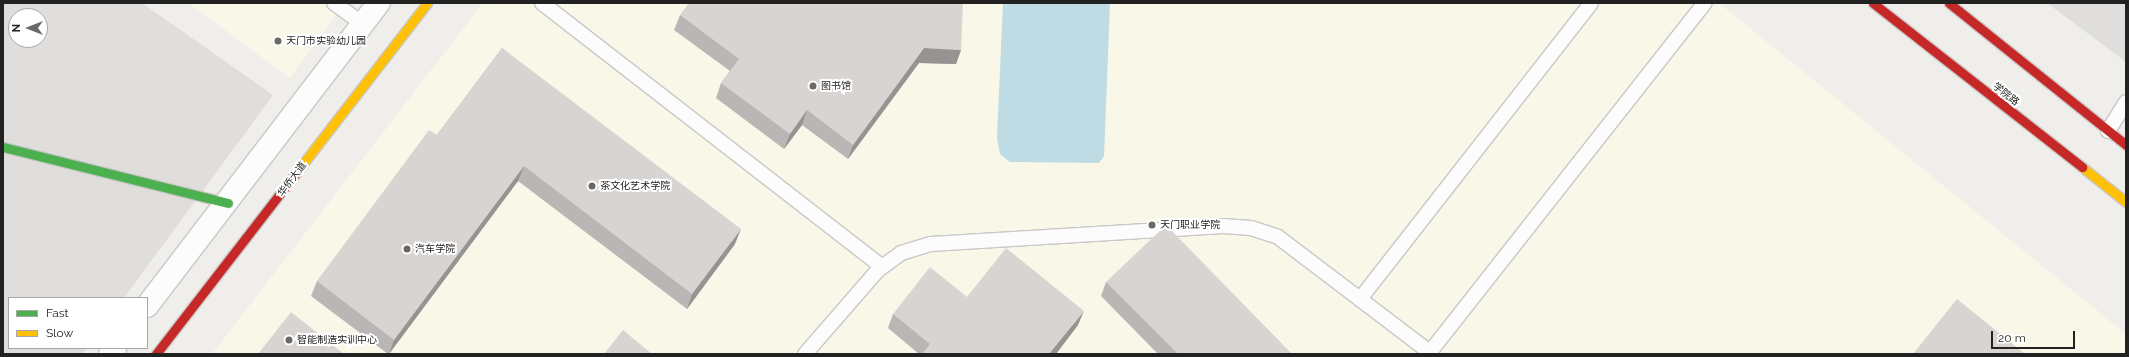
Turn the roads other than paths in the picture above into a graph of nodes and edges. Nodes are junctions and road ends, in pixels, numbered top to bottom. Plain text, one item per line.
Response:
1 (334, 3) edge
2 (379, 3) edge
3 (427, 3) edge
4 (542, 3) edge
5 (1591, 3) edge
6 (1705, 3) edge
7 (1873, 3) edge
8 (1949, 3) edge
9 (363, 24) junction
10 (2126, 102) edge
11 (2108, 131) junction
12 (2126, 145) edge
13 (3, 147) edge
14 (2126, 202) edge
15 (228, 203) junction
16 (882, 267) junction
17 (1360, 299) junction
18 (148, 305) edge
19 (1431, 353) edge
20 (156, 354) edge
21 (805, 354) edge

1 - 9 lane
2 - 9 street
3 - 20 street, 华侨大道
4 - 16 lane
5 - 17 lane
6 - 19 lane
7 - 14 street, 学院路
8 - 11 street
9 - 15 street
10 - 11 lane
11 - 12 street
13 - 15 street
15 - 18 street
16 - 17 lane
16 - 21 lane
17 - 19 lane

